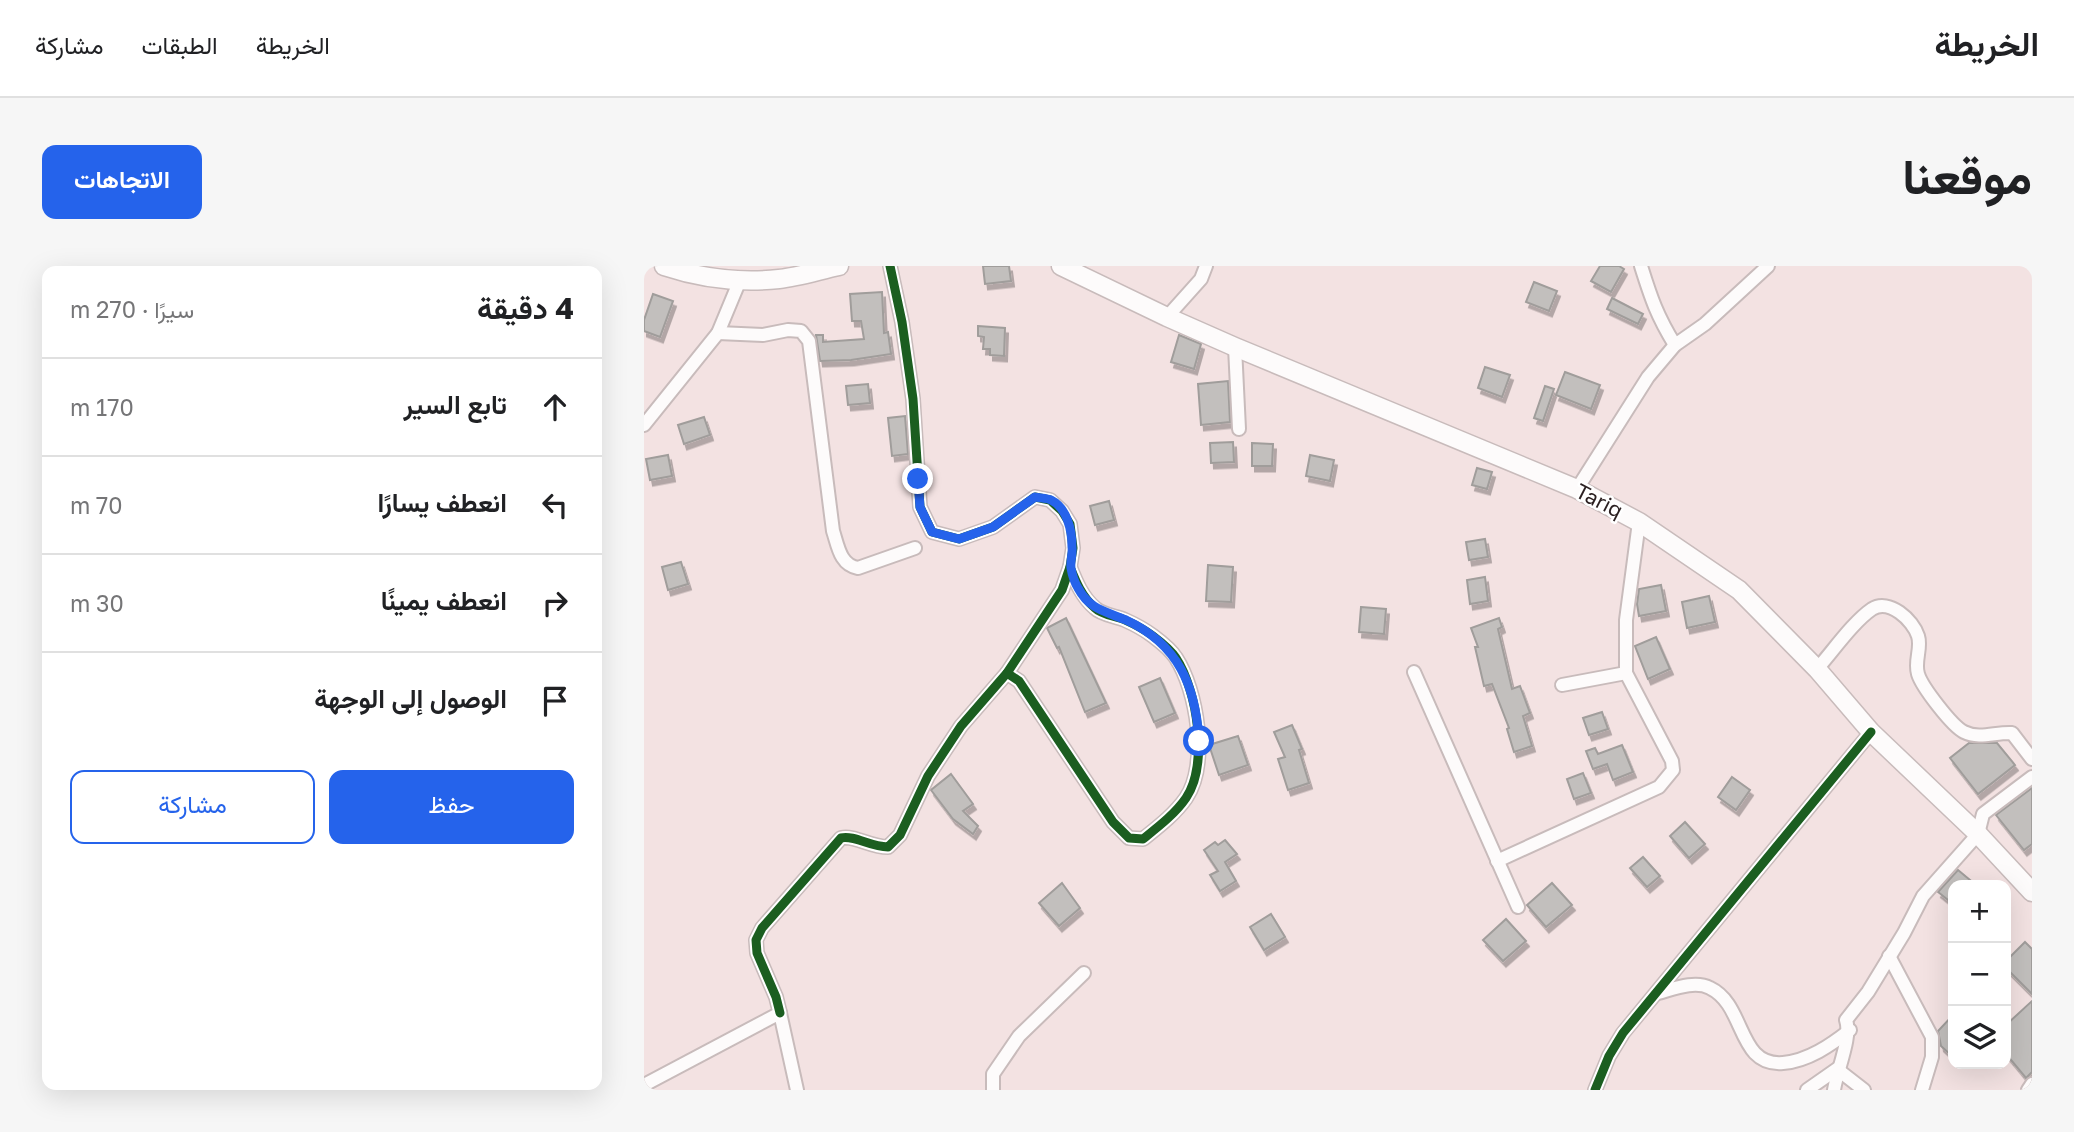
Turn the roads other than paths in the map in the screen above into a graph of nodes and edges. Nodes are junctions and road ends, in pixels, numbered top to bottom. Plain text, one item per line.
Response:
1 (664, 266) edge
2 (839, 266) edge
3 (890, 266) edge
4 (1061, 266) edge
5 (1206, 266) edge
6 (1642, 266) edge
7 (1768, 266) edge
8 (802, 270) edge
9 (740, 279) junction
10 (1167, 317) junction
11 (718, 333) junction
12 (1675, 345) junction
13 (1235, 346) junction
14 (644, 425) edge
15 (1239, 429) dead end
16 (1577, 489) junction
17 (1639, 522) junction
18 (915, 548) dead end
19 (1070, 567) junction
20 (1817, 668) junction
21 (1414, 672) dead end
22 (1007, 673) junction
23 (1626, 673) junction
24 (1562, 685) dead end
25 (1871, 732) junction
26 (2032, 759) edge
27 (2032, 777) edge
28 (1978, 834) junction
29 (1497, 861) junction
30 (2032, 892) edge
31 (1518, 907) dead end
32 (1889, 956) junction
33 (1084, 973) dead end
34 (1658, 993) junction
35 (780, 1013) junction
36 (1850, 1030) junction
37 (1837, 1069) junction
38 (2032, 1084) edge
39 (644, 1085) edge
40 (797, 1090) edge
41 (993, 1090) edge
42 (1595, 1090) edge
43 (1807, 1090) edge
44 (1834, 1090) edge
45 (1864, 1090) edge
46 (1922, 1090) edge
47 (2028, 1090) edge

1 - 9 main road
2 - 8 main road
3 - 19 street
4 - 10 main road, Tariq
5 - 10 street
6 - 12 street
7 - 12 street
8 - 9 main road
9 - 11 street
10 - 13 main road, Tariq
11 - 14 street
11 - 18 street
12 - 16 street
13 - 15 street
13 - 16 main road, Tariq
16 - 17 main road, Tariq
17 - 20 main road, Tariq
17 - 23 street
19 - 22 street
19 - 22 street
20 - 25 main road, Tariq
20 - 26 street
21 - 29 street
22 - 35 street
23 - 24 street
23 - 29 street
25 - 28 main road, Tariq
25 - 34 street
27 - 28 street
28 - 30 main road, Tariq
28 - 32 street
29 - 31 street
32 - 36 street
32 - 46 street
33 - 41 street
34 - 36 street
34 - 42 street
35 - 39 street
35 - 40 street
36 - 37 street
37 - 43 street
37 - 44 street
37 - 45 street
38 - 47 street

